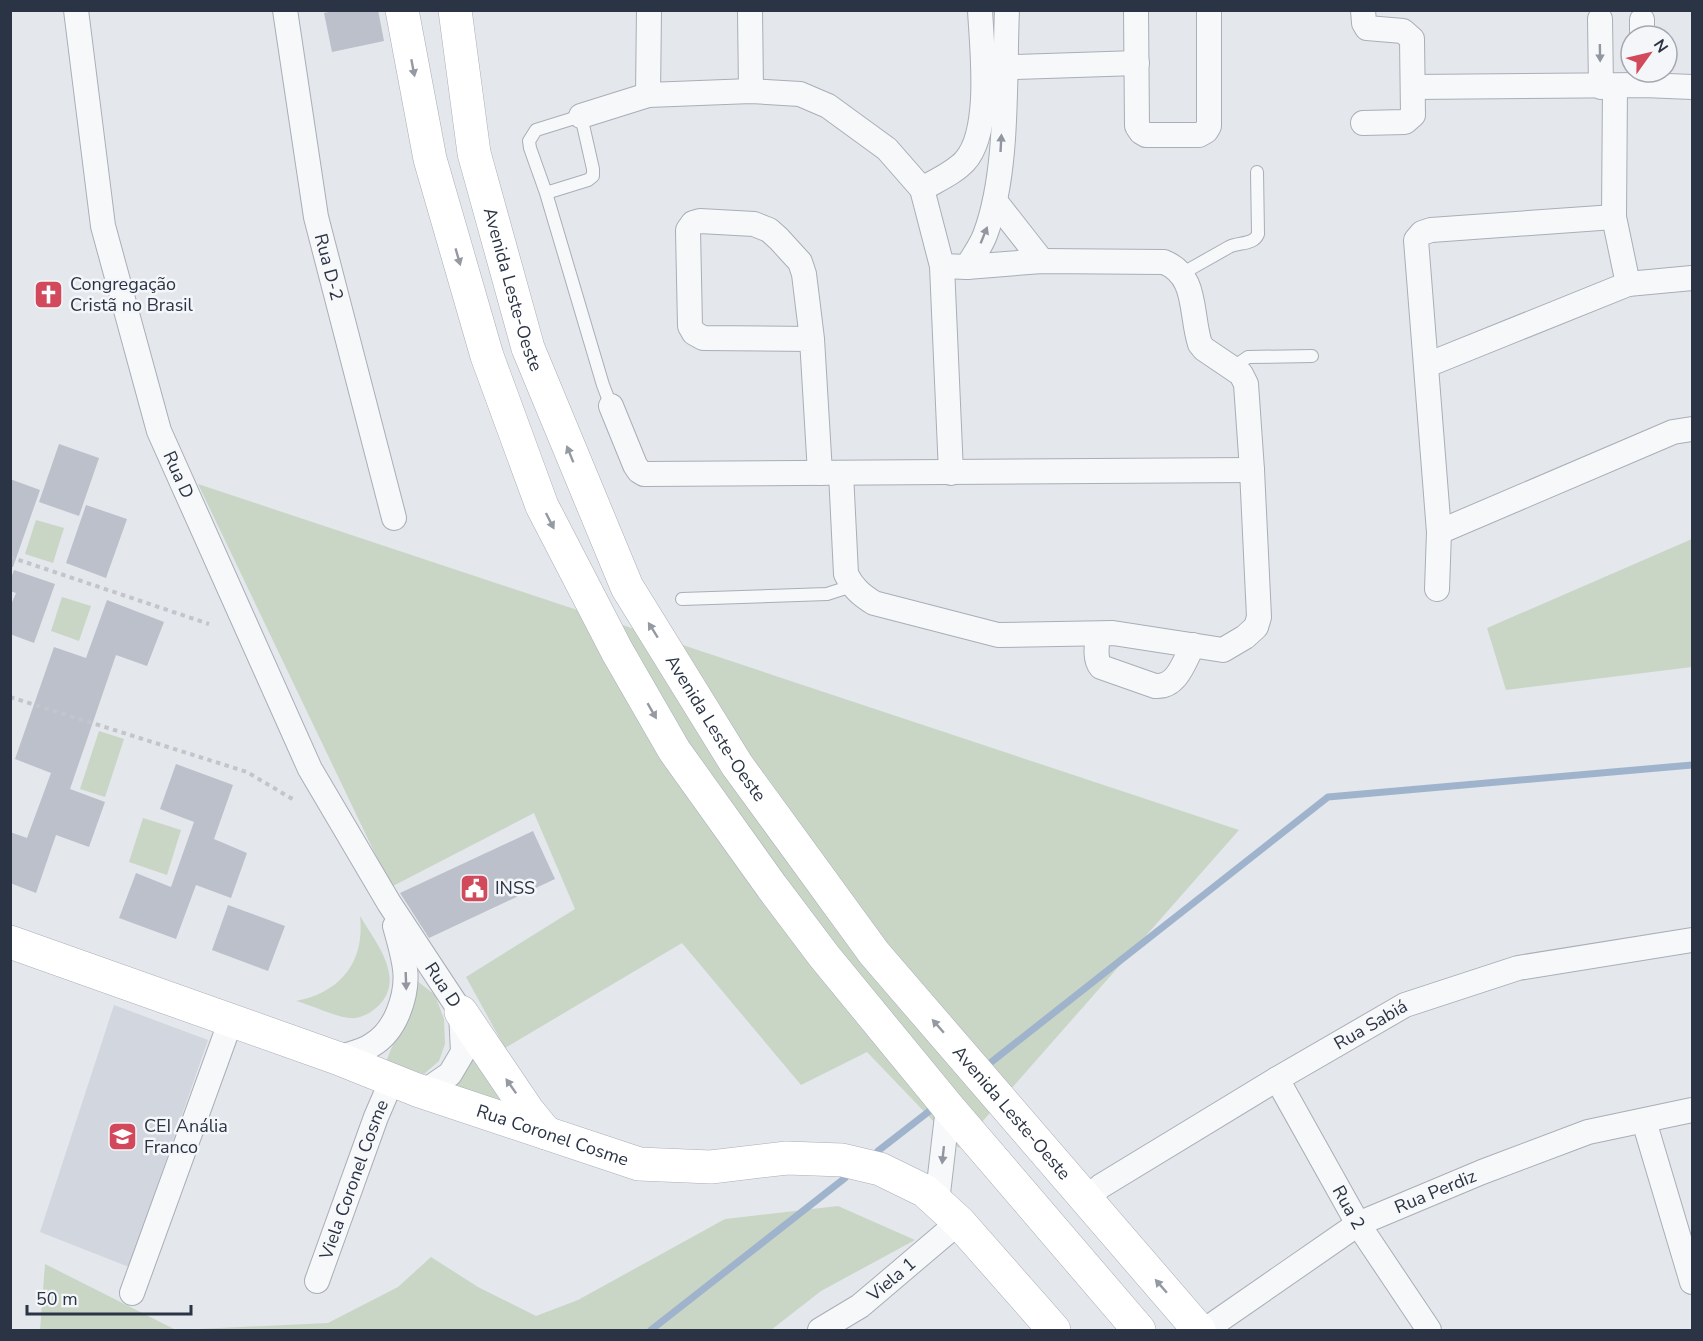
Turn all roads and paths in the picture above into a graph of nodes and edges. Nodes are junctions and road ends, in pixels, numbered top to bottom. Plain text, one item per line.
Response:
1 (76, 10) edge
2 (285, 10) edge
3 (402, 10) edge
4 (455, 10) edge
5 (649, 10) edge
6 (750, 10) edge
7 (980, 10) edge
8 (1006, 10) edge
9 (1136, 10) edge
10 (1209, 10) edge
11 (1363, 10) edge
12 (1600, 19) dead end
13 (1137, 63) junction
14 (994, 68) junction
15 (1622, 84) edge
16 (1674, 84) edge
17 (1414, 87) junction
18 (1608, 87) junction
19 (1692, 87) edge
20 (750, 91) junction
21 (648, 95) junction
22 (581, 116) junction
23 (1363, 123) dead end
24 (1257, 172) dead end
25 (922, 189) junction
26 (546, 193) junction
27 (995, 201) junction
28 (1614, 217) junction
29 (1042, 261) junction
30 (942, 266) junction
31 (967, 267) junction
32 (1183, 273) junction
33 (1692, 278) edge
34 (1628, 284) junction
35 (812, 339) junction
36 (1312, 356) dead end
37 (1427, 365) junction
38 (1232, 368) junction
39 (611, 406) joint
40 (1692, 429) edge
41 (1252, 470) junction
42 (831, 473) junction
43 (951, 473) junction
44 (394, 518) dead end
45 (1439, 532) junction
46 (10, 557) edge
47 (852, 586) junction
48 (1437, 589) dead end
49 (682, 599) dead end
50 (209, 624) dead end
51 (1098, 634) junction
52 (1193, 645) junction
53 (10, 697) edge
54 (294, 800) dead end
55 (780, 824) junction
56 (743, 845) junction
57 (808, 864) junction
58 (772, 887) junction
59 (389, 903) junction
60 (1692, 940) edge
61 (10, 942) edge
62 (461, 1012) junction
63 (231, 1020) junction
64 (337, 1058) junction
65 (1277, 1079) junction
66 (405, 1085) junction
67 (948, 1107) junction
68 (1692, 1110) edge
69 (1644, 1121) junction
70 (546, 1133) junction
71 (1086, 1199) junction
72 (948, 1212) junction
73 (1358, 1224) junction
74 (318, 1281) dead end
75 (1692, 1282) edge
76 (132, 1293) dead end
77 (820, 1330) edge
78 (1054, 1330) edge
79 (1139, 1330) edge
80 (1199, 1330) edge
81 (1205, 1330) edge
82 (1429, 1330) edge

1 - 59 street, Rua D
2 - 44 street, Rua D-2
3 -> 56 main road
55 -> 4 main road, Avenida Leste-Oeste
5 - 21 street
6 - 20 street
7 - 14 street
8 - 14 street
9 - 13 street
10 - 13 street
11 - 17 street
12 -> 18 street
13 - 14 street
14 - 25 street
27 -> 14 street
15 - 18 street
16 - 19 street
17 - 18 street
17 - 23 street
18 - 28 street
20 - 21 street
20 - 25 street
21 - 22 street
22 - 26 lane
22 - 26 lane
24 - 32 lane
25 - 30 street
26 - 39 lane
27 - 29 street
31 -> 27 street
28 - 34 street
28 - 37 street
29 - 31 street
29 - 32 street
30 - 31 street
30 - 43 street
32 - 38 street
33 - 34 street
34 - 37 street
35 - 35 street
35 - 42 street
36 - 38 lane
37 - 45 street
38 - 41 street
39 - 42 street
40 - 45 street
41 - 43 street
41 - 52 street
42 - 43 street
42 - 47 street
45 - 48 street
46 - 50 path
47 - 49 lane
47 - 51 street
51 - 52 street
51 - 52 street
53 - 54 path
55 - 56 main road
55 - 57 main road, Avenida Leste-Oeste
56 - 58 main road
57 - 58 main road
71 -> 57 main road, Avenida Leste-Oeste
58 - 67 main road
59 - 62 street, Rua D
59 -> 64 street, Rua D
60 - 65 street, Rua Sabiá
61 - 63 main road, Rua Coronel Cosme
62 - 66 street, Rua D
70 -> 62 main road
63 - 64 main road, Rua Coronel Cosme
63 - 76 street
64 - 66 main road, Rua Coronel Cosme
65 - 71 street, Rua Sabiá
65 - 73 street, Rua 2
66 - 70 main road, Rua Coronel Cosme
66 - 74 street, Viela Coronel Cosme
67 -> 72 street
67 - 79 main road
68 - 69 street, Rua Perdiz
69 - 73 street, Rua Perdiz
69 - 75 street
70 - 72 main road, Rua Coronel Cosme
80 -> 71 main road, Avenida Leste-Oeste
72 - 77 street, Viela 1
72 - 78 main road, Rua Coronel Cosme
73 - 81 street, Rua Perdiz
73 - 82 street, Rua 2

